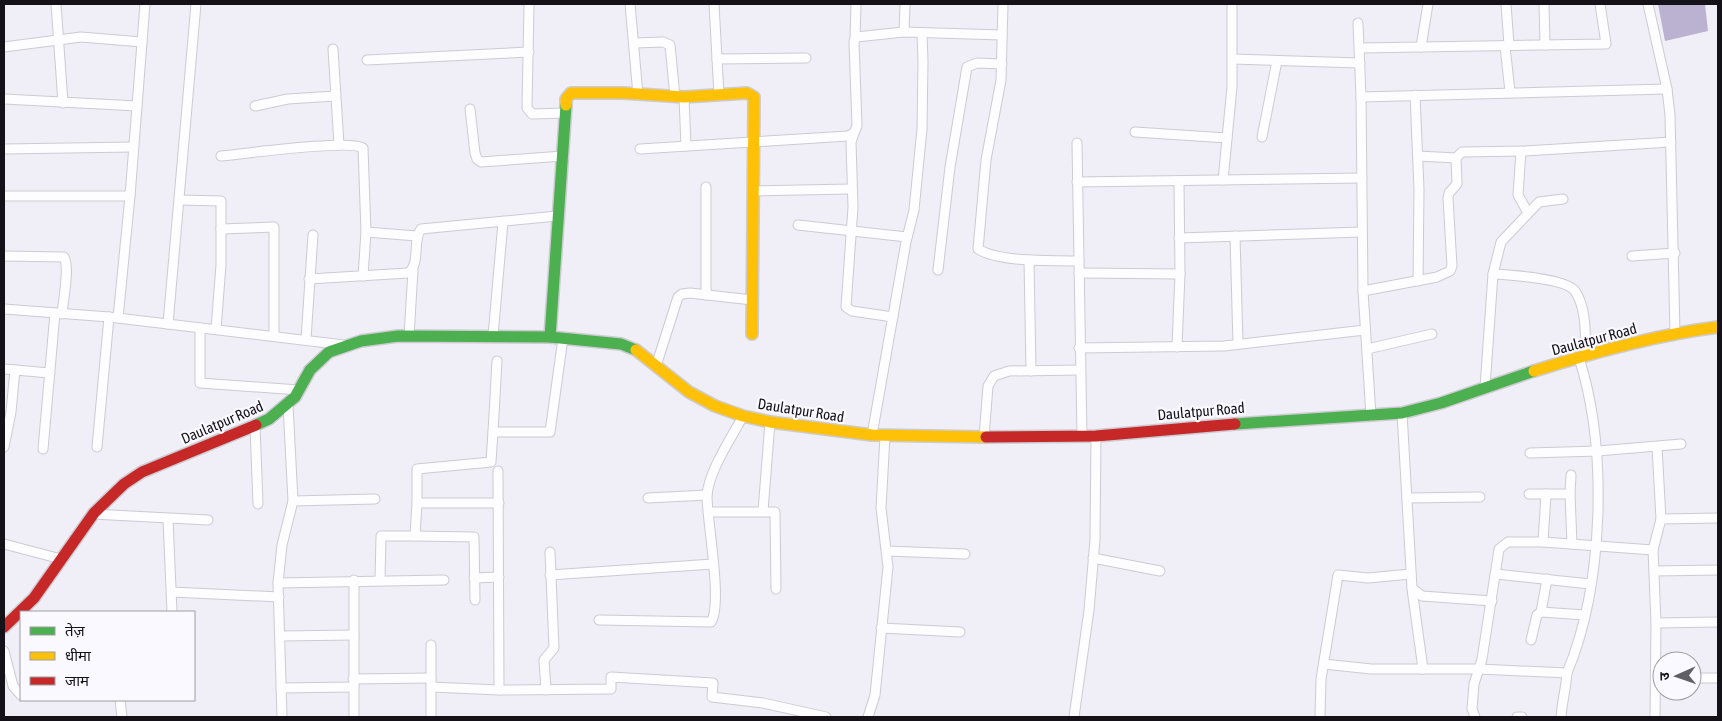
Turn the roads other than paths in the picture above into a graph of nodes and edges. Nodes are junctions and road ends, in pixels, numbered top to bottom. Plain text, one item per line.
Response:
1 (56, 4) edge
2 (145, 4) edge
3 (196, 4) edge
4 (529, 4) edge
5 (630, 4) edge
6 (714, 4) edge
7 (856, 4) edge
8 (905, 4) edge
9 (1003, 4) edge
10 (1232, 4) edge
11 (1428, 4) edge
12 (1506, 4) edge
13 (1544, 4) edge
14 (1600, 4) edge
15 (1648, 4) edge
16 (1358, 23) dead end
17 (904, 32) junction
18 (922, 32) junction
19 (1002, 35) junction
20 (856, 38) junction
21 (59, 40) junction
22 (142, 42) junction
23 (634, 43) junction
24 (1545, 45) junction
25 (1507, 46) junction
26 (4, 47) edge
27 (1421, 47) junction
28 (1360, 48) junction
29 (333, 49) dead end
30 (528, 52) junction
31 (806, 58) dead end
32 (717, 59) junction
33 (367, 60) dead end
34 (1233, 60) junction
35 (1277, 61) junction
36 (1360, 63) junction
37 (1002, 64) junction
38 (1667, 89) junction
39 (1510, 92) junction
40 (638, 95) junction
41 (719, 95) junction
42 (1415, 95) junction
43 (335, 96) junction
44 (1361, 96) junction
45 (680, 97) junction
46 (4, 100) edge
47 (63, 104) junction
48 (136, 106) junction
49 (255, 106) dead end
50 (470, 109) dead end
51 (566, 113) junction
52 (1135, 132) dead end
53 (854, 133) junction
54 (1227, 138) junction
55 (1262, 138) dead end
56 (754, 142) junction
57 (1671, 142) junction
58 (1077, 143) dead end
59 (339, 145) junction
60 (686, 146) junction
61 (133, 147) junction
62 (4, 149) edge
63 (640, 149) dead end
64 (1521, 151) junction
65 (222, 156) dead end
66 (562, 156) junction
67 (1418, 156) junction
68 (1456, 158) junction
69 (1362, 178) junction
70 (1223, 180) junction
71 (1179, 181) junction
72 (1078, 182) junction
73 (706, 187) dead end
74 (851, 189) junction
75 (752, 191) junction
76 (4, 196) edge
77 (130, 196) junction
78 (1563, 199) dead end
79 (180, 200) junction
80 (1528, 213) junction
81 (557, 216) junction
82 (503, 222) junction
83 (798, 225) dead end
84 (221, 229) junction
85 (850, 231) junction
86 (366, 232) junction
87 (1362, 232) junction
88 (313, 235) dead end
89 (417, 236) junction
90 (1235, 236) junction
91 (907, 237) junction
92 (1180, 238) junction
93 (1675, 254) junction
94 (4, 256) edge
95 (1632, 256) dead end
96 (1029, 260) junction
97 (1079, 260) junction
98 (413, 270) junction
99 (938, 270) dead end
100 (1079, 273) junction
101 (1180, 274) junction
102 (1493, 274) junction
103 (363, 276) junction
104 (309, 279) junction
105 (1418, 281) junction
106 (1363, 291) junction
107 (706, 295) junction
108 (752, 300) junction
109 (4, 309) edge
110 (59, 314) junction
111 (893, 317) junction
112 (114, 318) junction
113 (168, 324) junction
114 (1718, 327) edge
115 (200, 328) junction
116 (216, 329) junction
117 (1365, 330) junction
118 (1675, 333) junction
119 (752, 334) dead end
120 (1432, 334) dead end
121 (274, 336) junction
122 (409, 336) junction
123 (493, 336) junction
124 (550, 337) junction
125 (562, 338) junction
126 (306, 339) junction
127 (1238, 344) junction
128 (344, 345) junction
129 (1177, 347) junction
130 (1079, 348) junction
131 (1367, 349) junction
132 (1582, 357) junction
133 (497, 361) dead end
134 (657, 363) junction
135 (4, 369) edge
136 (15, 370) junction
137 (1080, 370) junction
138 (1031, 371) junction
139 (50, 373) junction
140 (1485, 387) junction
141 (299, 390) junction
142 (288, 405) junction
143 (1402, 413) junction
144 (743, 416) junction
145 (1371, 416) junction
146 (770, 422) junction
147 (255, 426) junction
148 (493, 432) junction
149 (872, 435) junction
150 (885, 436) junction
151 (1082, 436) junction
152 (1096, 436) junction
153 (984, 437) junction
154 (1681, 444) dead end
155 (4, 447) edge
156 (97, 447) dead end
157 (1657, 447) junction
158 (43, 449) dead end
159 (1598, 452) junction
160 (1530, 454) dead end
161 (498, 471) dead end
162 (1571, 475) dead end
163 (1529, 494) dead end
164 (1546, 494) junction
165 (1570, 494) junction
166 (707, 496) junction
167 (1480, 497) dead end
168 (648, 498) dead end
169 (1407, 498) junction
170 (375, 499) dead end
171 (293, 501) junction
172 (498, 502) junction
173 (258, 504) dead end
174 (417, 504) junction
175 (763, 511) junction
176 (709, 512) junction
177 (92, 514) junction
178 (1718, 518) edge
179 (168, 519) junction
180 (208, 520) dead end
181 (1661, 520) junction
182 (415, 536) junction
183 (1543, 542) junction
184 (4, 544) edge
185 (1572, 544) junction
186 (1595, 545) junction
187 (1654, 550) junction
188 (887, 551) junction
189 (550, 552) dead end
190 (965, 554) dead end
191 (1093, 558) junction
192 (61, 559) junction
193 (714, 564) junction
194 (1718, 570) edge
195 (1160, 571) dead end
196 (1655, 571) junction
197 (1411, 574) junction
198 (1496, 574) junction
199 (550, 575) junction
200 (499, 577) junction
201 (474, 578) junction
202 (1547, 579) junction
203 (354, 580) junction
204 (380, 580) junction
205 (444, 580) dead end
206 (278, 583) junction
207 (1590, 584) junction
208 (1412, 588) junction
209 (776, 589) dead end
210 (172, 592) junction
211 (279, 597) junction
212 (475, 600) dead end
213 (1492, 601) junction
214 (21, 611) edge
215 (172, 611) edge
216 (20, 612) edge
217 (1541, 612) junction
218 (1585, 615) junction
219 (599, 620) dead end
220 (1718, 622) edge
221 (1656, 623) junction
222 (4, 627) edge
223 (881, 628) junction
224 (960, 632) dead end
225 (281, 636) junction
226 (354, 636) junction
227 (1531, 640) dead end
228 (431, 645) dead end
229 (4, 651) edge
230 (1657, 651) edge
231 (1324, 664) junction
232 (1423, 669) junction
233 (1479, 669) junction
234 (1567, 673) junction
235 (1702, 678) edge
236 (1718, 678) edge
237 (431, 682) junction
238 (354, 683) junction
239 (282, 688) junction
240 (499, 690) junction
241 (546, 690) junction
242 (20, 694) edge
243 (120, 701) edge
244 (1656, 701) edge
245 (354, 716) dead end
246 (122, 717) edge
247 (282, 717) edge
248 (430, 717) edge
249 (826, 717) edge
250 (868, 717) edge
251 (1074, 717) edge
252 (1320, 717) edge
253 (1473, 717) edge
254 (1517, 717) edge
255 (1522, 717) edge
256 (1561, 717) edge
257 (1655, 717) edge

1 - 21 street
2 - 22 street
3 - 79 street
4 - 30 street
5 - 23 street
6 - 32 street
7 - 20 street
8 - 17 street
9 - 19 street
10 - 34 street
11 - 27 street
12 - 25 street
13 - 24 street
14 - 24 street
15 - 38 street
16 - 28 street
17 - 18 street
17 - 20 street
18 - 19 street
18 - 91 street
19 - 37 street
20 - 53 street
21 - 22 street
21 - 26 street
21 - 47 street
22 - 48 street
23 - 40 street
23 - 45 street
24 - 25 street
25 - 27 street
25 - 39 street
27 - 28 street
28 - 36 street
29 - 43 street
30 - 33 street
30 - 51 street
31 - 32 street
32 - 41 street
34 - 35 street
34 - 54 street
35 - 36 street
35 - 55 street
36 - 44 street
37 - 96 street
37 - 99 street
38 - 39 street
38 - 57 street
39 - 42 street
40 - 45 street
40 - 51 street
41 - 45 street
41 - 56 street
42 - 44 street
42 - 67 street
43 - 49 street
43 - 59 street
44 - 69 street
45 - 60 street
46 - 47 street
47 - 48 street
48 - 61 street
50 - 66 street
51 - 66 street
52 - 54 street
53 - 56 street
53 - 74 street
54 - 70 street
56 - 60 street
56 - 75 street
57 - 64 street
57 - 93 street
58 - 72 street
59 - 65 street
59 - 86 street
60 - 63 street
61 - 62 street
61 - 77 street
64 - 68 street
64 - 80 street
66 - 81 street
67 - 68 street
67 - 105 street
68 - 105 street
69 - 70 street
69 - 87 street
70 - 71 street
71 - 72 street
71 - 92 street
72 - 97 street
73 - 107 street
74 - 75 street
74 - 85 street
75 - 108 street
76 - 77 street
77 - 112 street
78 - 80 street
79 - 84 street
79 - 113 street
80 - 102 street
81 - 82 street
81 - 124 street
82 - 89 street
82 - 123 street
83 - 85 street
84 - 116 street
84 - 121 street
85 - 91 street
85 - 111 street
86 - 89 street
86 - 103 street
87 - 90 street
87 - 106 street
88 - 104 street
89 - 98 street
90 - 92 street
90 - 127 street
91 - 111 street
92 - 101 street
93 - 95 street
93 - 118 street
94 - 110 street
96 - 97 street
96 - 138 street
97 - 100 street
98 - 103 street
98 - 122 street
100 - 101 street
100 - 130 street
101 - 129 street
102 - 132 street
102 - 140 street
103 - 104 street
104 - 126 street
105 - 106 street
106 - 117 street
107 - 108 street
107 - 134 street
108 - 119 street
109 - 110 street
110 - 112 street
110 - 139 street
111 - 149 street
112 - 113 street
112 - 156 street
113 - 115 street
114 - 118 street, Daulatpur Road
115 - 116 street
115 - 141 street
116 - 121 street
117 - 127 street
117 - 131 street
118 - 132 street, Daulatpur Road
120 - 131 street
121 - 126 street
122 - 123 street, Daulatpur Road
122 - 128 street, Daulatpur Road
123 - 124 street, Daulatpur Road
124 - 125 street, Daulatpur Road
125 - 134 street, Daulatpur Road
125 - 148 street
126 - 128 street
127 - 129 street
128 - 141 street, Daulatpur Road
129 - 130 street
130 - 137 street
131 - 145 street
132 - 140 street, Daulatpur Road
132 - 159 street
133 - 148 street
134 - 144 street, Daulatpur Road
135 - 136 street
136 - 139 street
136 - 155 street
137 - 138 street
137 - 151 street
138 - 153 street
139 - 158 street
140 - 143 street, Daulatpur Road
141 - 142 street, Daulatpur Road
142 - 147 street, Daulatpur Road
142 - 171 street
143 - 145 street, Daulatpur Road
143 - 169 street
144 - 146 street, Daulatpur Road
144 - 166 street
145 - 152 street, Daulatpur Road
146 - 149 street, Daulatpur Road
146 - 175 street
147 - 173 street
147 - 177 street, Daulatpur Road
148 - 174 street
149 - 150 street, Daulatpur Road
150 - 153 street, Daulatpur Road
150 - 188 street
151 - 152 street, Daulatpur Road
151 - 153 street, Daulatpur Road
152 - 191 street
154 - 157 street
157 - 159 street
157 - 181 street
159 - 160 street
159 - 186 street
161 - 172 street
162 - 165 street
163 - 164 street
164 - 165 street
164 - 183 street
165 - 185 street
166 - 168 street
166 - 176 street
167 - 169 street
169 - 197 street
170 - 171 street
171 - 206 street
172 - 174 street
172 - 200 street
174 - 182 street
175 - 176 street
175 - 209 street
176 - 193 street
177 - 179 street
177 - 192 street, Daulatpur Road
178 - 181 street
179 - 180 street
179 - 210 street
181 - 187 street
182 - 201 street
182 - 204 street
183 - 185 street
183 - 198 street
184 - 192 street
185 - 186 street
186 - 187 street
186 - 207 street
187 - 196 street
188 - 190 street
188 - 223 street
189 - 199 street
191 - 195 street
191 - 251 street
192 - 214 street, Daulatpur Road
193 - 199 street
193 - 219 street
194 - 196 street
196 - 221 street
197 - 208 street
197 - 231 street
198 - 202 street
198 - 213 street
199 - 241 street
200 - 201 street
200 - 240 street
201 - 212 street
202 - 207 street
202 - 217 street
203 - 204 street
203 - 206 street
203 - 226 street
204 - 205 street
206 - 211 street
207 - 218 street
208 - 213 street
208 - 232 street
210 - 211 street
210 - 215 street
211 - 225 street
213 - 233 street
216 - 222 street, Daulatpur Road
217 - 218 street
217 - 227 street
218 - 234 street
220 - 221 street
221 - 230 street
223 - 224 street
223 - 250 street
225 - 226 street
225 - 239 street
226 - 238 street
228 - 237 street
229 - 242 street
231 - 232 street
231 - 252 street
232 - 233 street
233 - 234 street
233 - 253 street
234 - 256 street
235 - 236 street
237 - 238 street
237 - 240 street
237 - 248 street
238 - 239 street
238 - 245 street
239 - 247 street
240 - 241 street
241 - 249 street
243 - 246 street
244 - 257 street
254 - 255 street

